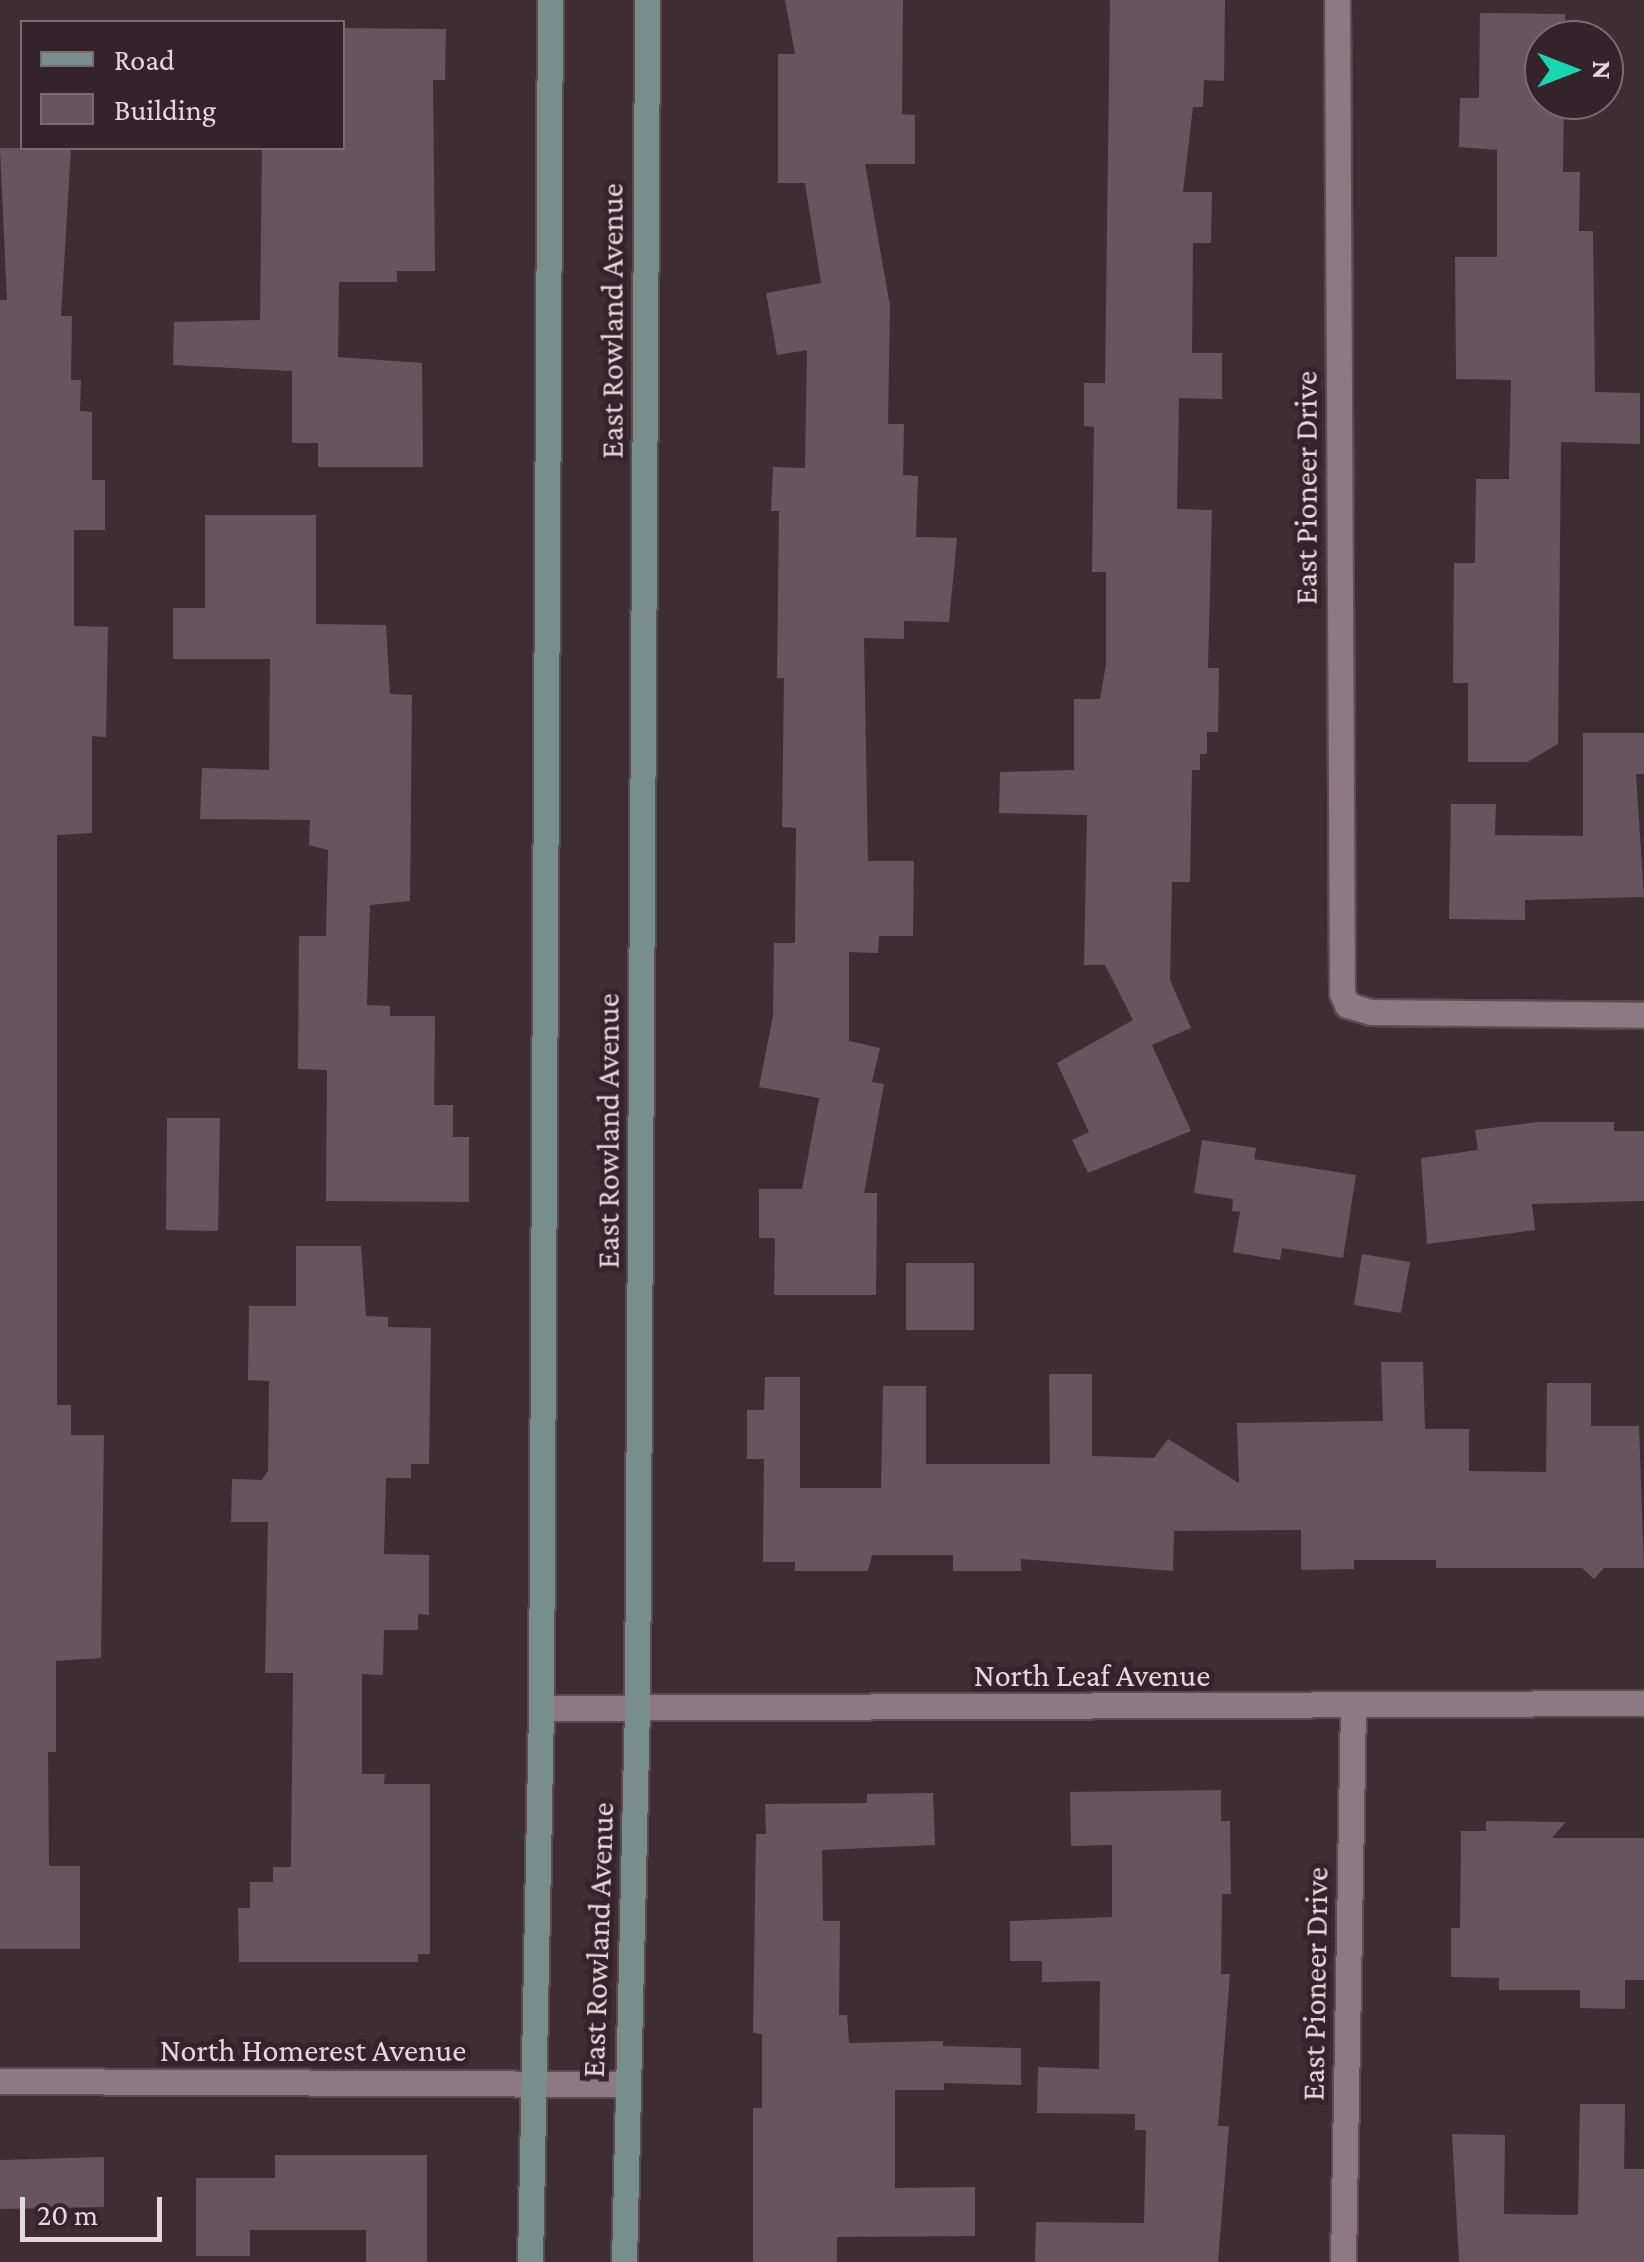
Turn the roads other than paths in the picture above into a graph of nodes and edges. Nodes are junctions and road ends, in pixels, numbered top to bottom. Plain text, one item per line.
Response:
1 (550, 0) edge
2 (646, 0) edge
3 (1337, 0) edge
4 (1644, 1014) edge
5 (1644, 1702) edge
6 (1353, 1707) junction
7 (541, 1708) junction
8 (638, 1708) junction
9 (0, 2081) edge
10 (530, 2084) junction
11 (626, 2084) junction
12 (530, 2262) edge
13 (624, 2262) edge
14 (1343, 2262) edge

1 - 7 street, East Rowland Avenue
2 - 8 street, East Rowland Avenue
3 - 4 street, East Pioneer Drive
5 - 6 street, North Leaf Avenue
6 - 8 street, North Leaf Avenue
6 - 14 street, East Pioneer Drive
7 - 8 street, North Leaf Avenue
7 - 10 street, East Rowland Avenue
8 - 11 street, East Rowland Avenue
9 - 10 street, North Homerest Avenue
10 - 11 street, North Homerest Avenue
10 - 12 street, East Rowland Avenue
11 - 13 street, East Rowland Avenue

